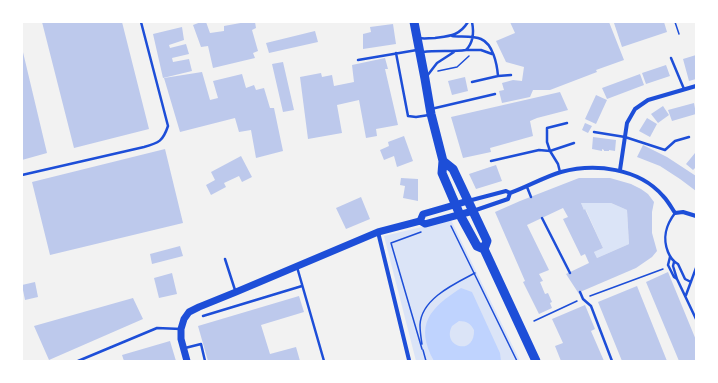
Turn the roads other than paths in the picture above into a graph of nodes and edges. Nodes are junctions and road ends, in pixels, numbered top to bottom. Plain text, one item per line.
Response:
1 (141, 22) edge
2 (414, 22) edge
3 (468, 22) edge
4 (472, 22) edge
5 (452, 36) junction
6 (416, 37) junction
7 (473, 38) junction
8 (466, 50) junction
9 (420, 51) junction
10 (455, 52) junction
11 (396, 53) junction
12 (493, 54) junction
13 (671, 58) dead end
14 (358, 60) dead end
15 (510, 75) dead end
16 (498, 76) junction
17 (425, 79) junction
18 (472, 82) dead end
19 (696, 86) edge
20 (684, 89) junction
21 (495, 94) dead end
22 (430, 112) junction
23 (567, 123) dead end
24 (594, 132) dead end
25 (625, 137) junction
26 (689, 137) dead end
27 (574, 143) dead end
28 (550, 151) junction
29 (491, 161) dead end
30 (444, 162) junction
31 (620, 170) junction
32 (560, 172) junction
33 (22, 174) edge
34 (527, 187) junction
35 (510, 193) junction
36 (531, 197) dead end
37 (468, 201) junction
38 (456, 204) junction
39 (473, 211) junction
40 (675, 213) junction
41 (460, 214) junction
42 (696, 216) edge
43 (542, 218) dead end
44 (420, 221) junction
45 (378, 232) junction
46 (484, 249) junction
47 (670, 257) junction
48 (225, 259) dead end
49 (674, 262) junction
50 (297, 266) junction
51 (696, 268) edge
52 (570, 272) dead end
53 (677, 279) junction
54 (691, 282) junction
55 (302, 286) junction
56 (236, 292) junction
57 (580, 292) dead end
58 (686, 296) junction
59 (203, 316) dead end
60 (696, 319) edge
61 (181, 329) junction
62 (184, 349) junction
63 (78, 361) edge
64 (187, 361) edge
65 (205, 361) edge
66 (324, 361) edge
67 (409, 361) edge
68 (536, 361) edge
69 (612, 361) edge

1 - 33 lane
2 - 6 main road
3 - 5 lane
4 - 7 lane
5 - 6 lane
5 - 7 lane
6 - 9 main road
7 - 8 lane
7 - 12 lane
8 - 10 lane
8 - 12 lane
9 - 10 lane
9 - 11 lane
9 - 17 main road
10 - 17 lane
11 - 14 lane
11 - 22 lane
12 - 16 lane
13 - 20 lane
15 - 16 lane
16 - 18 lane
17 - 22 main road
19 - 20 street
20 - 25 street
21 - 22 lane
22 - 30 main road
23 - 28 lane
24 - 25 lane
25 - 26 lane
25 - 31 street
27 - 28 lane
28 - 29 lane
28 - 32 lane
30 - 37 main road
30 - 38 main road
31 - 32 street
31 - 40 street
32 - 34 street
34 - 35 street
34 - 36 lane
35 - 37 street
35 - 39 street
37 - 38 street
37 - 39 main road
38 - 41 main road
38 - 44 street
39 - 41 street
39 - 46 main road
40 - 42 street
40 - 47 lane
41 - 44 street
41 - 46 main road
43 - 52 lane
44 - 45 street
45 - 50 street
45 - 67 street
46 - 68 main road
47 - 49 lane
47 - 53 lane
48 - 56 lane
49 - 53 lane
49 - 54 lane
50 - 55 lane
50 - 56 street
51 - 54 lane
53 - 58 lane
54 - 58 lane
55 - 59 lane
55 - 66 lane
56 - 61 street
57 - 69 lane
58 - 60 lane
61 - 62 street
61 - 63 lane
62 - 64 street
62 - 65 lane

